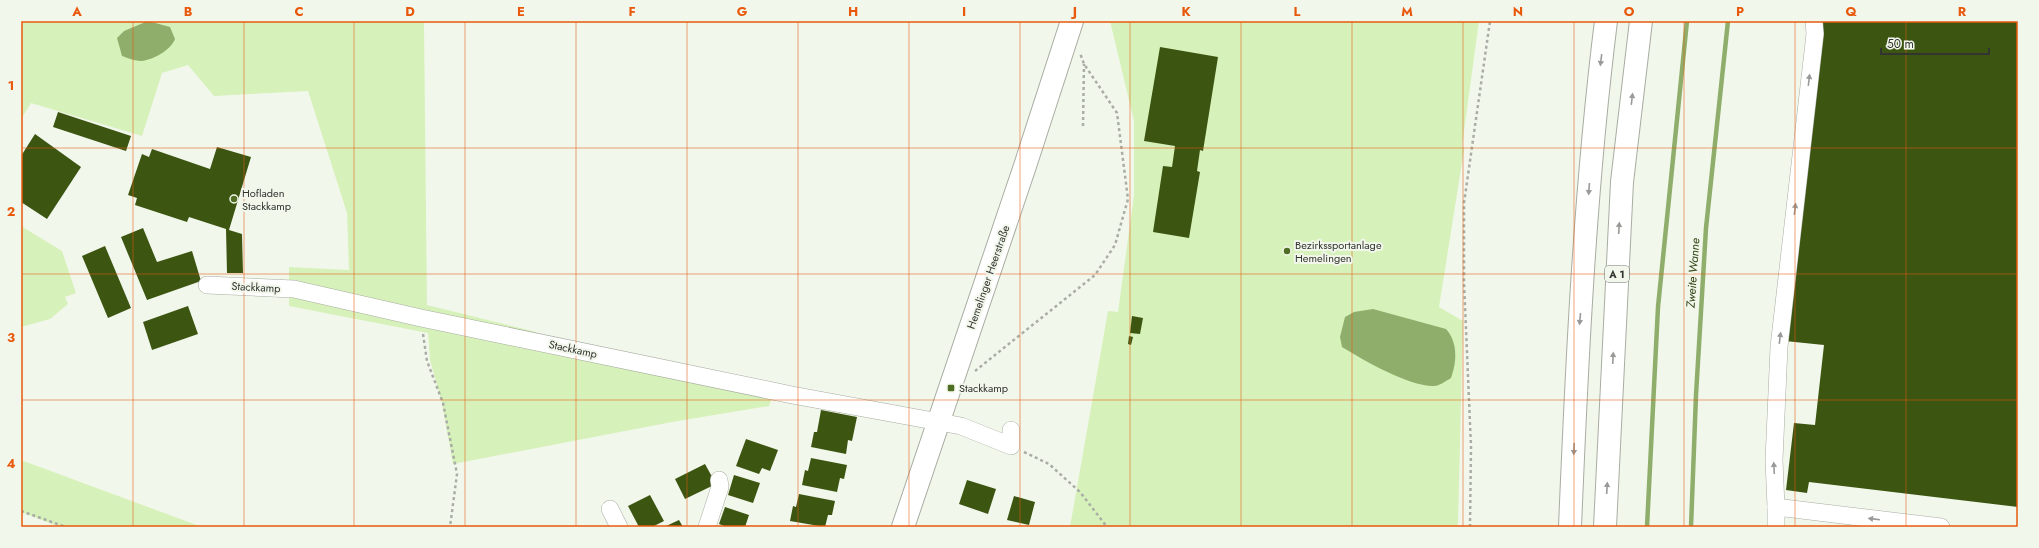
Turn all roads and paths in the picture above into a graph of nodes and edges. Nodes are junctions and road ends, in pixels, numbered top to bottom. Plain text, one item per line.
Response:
1 (1490, 21) edge
2 (1606, 21) edge
3 (1641, 21) edge
4 (1814, 21) edge
5 (1071, 24) edge
6 (1084, 64) junction
7 (1084, 126) dead end
8 (207, 285) dead end
9 (421, 318) junction
10 (953, 380) junction
11 (939, 422) junction
12 (1011, 438) joint
13 (719, 480) dead end
14 (1776, 507) junction
15 (610, 509) dead end
16 (21, 511) edge
17 (66, 527) edge
18 (450, 527) edge
19 (619, 527) edge
20 (707, 527) edge
21 (903, 527) edge
22 (1107, 527) edge
23 (1470, 527) edge
24 (1570, 527) edge
25 (1605, 527) edge
26 (1776, 527) edge
27 (1941, 527) edge

1 - 23 path
2 -> 24 main road
25 -> 3 main road, A 1
14 -> 4 street
5 - 6 path
5 - 10 main road, Hemelinger Heerstraße
6 - 7 path
6 - 10 path
8 - 9 street, Stackkamp
9 - 11 street, Stackkamp
9 - 18 path
10 - 11 main road, Hemelinger Heerstraße
11 - 12 street, Stackkamp
11 - 21 main road, Hemelinger Heerstraße
12 - 22 path
13 - 20 street
14 - 26 street
27 -> 14 street
15 - 19 street
16 - 17 path

